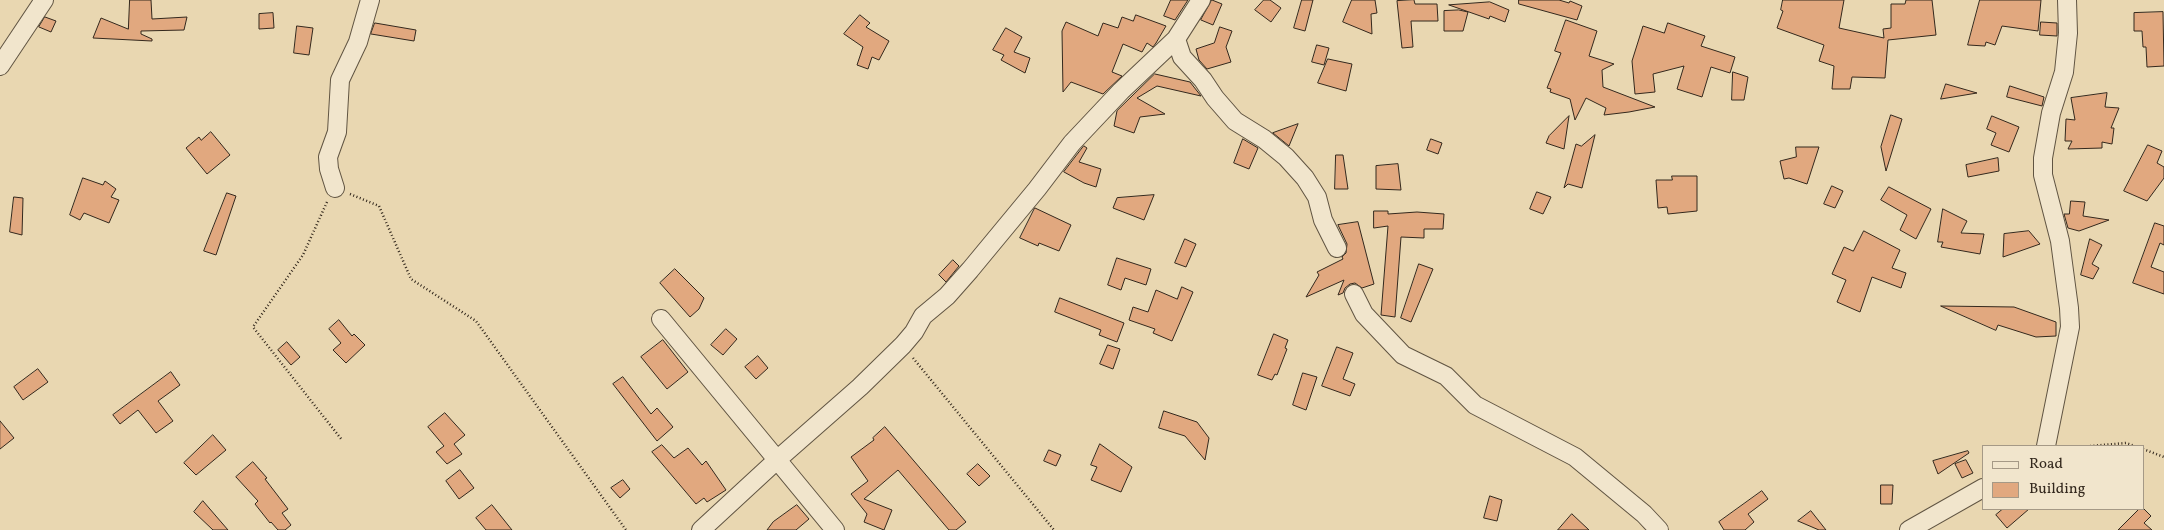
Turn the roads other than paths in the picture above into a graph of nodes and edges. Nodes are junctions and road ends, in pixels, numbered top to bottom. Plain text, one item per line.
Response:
1 (44, 0) edge
2 (370, 0) edge
3 (1201, 0) edge
4 (2067, 0) edge
5 (1176, 38) junction
6 (0, 66) edge
7 (335, 188) road end
8 (1337, 248) dead end
9 (1354, 294) dead end
10 (661, 319) dead end
11 (2046, 445) edge
12 (778, 459) junction
13 (1982, 489) edge
14 (701, 530) edge
15 (835, 530) edge
16 (1659, 530) edge
17 (1908, 530) edge

1 - 6 street
2 - 7 street
3 - 5 street
4 - 11 street
5 - 8 street
5 - 12 street
9 - 16 street
10 - 12 street
12 - 14 street
12 - 15 street
13 - 17 street

